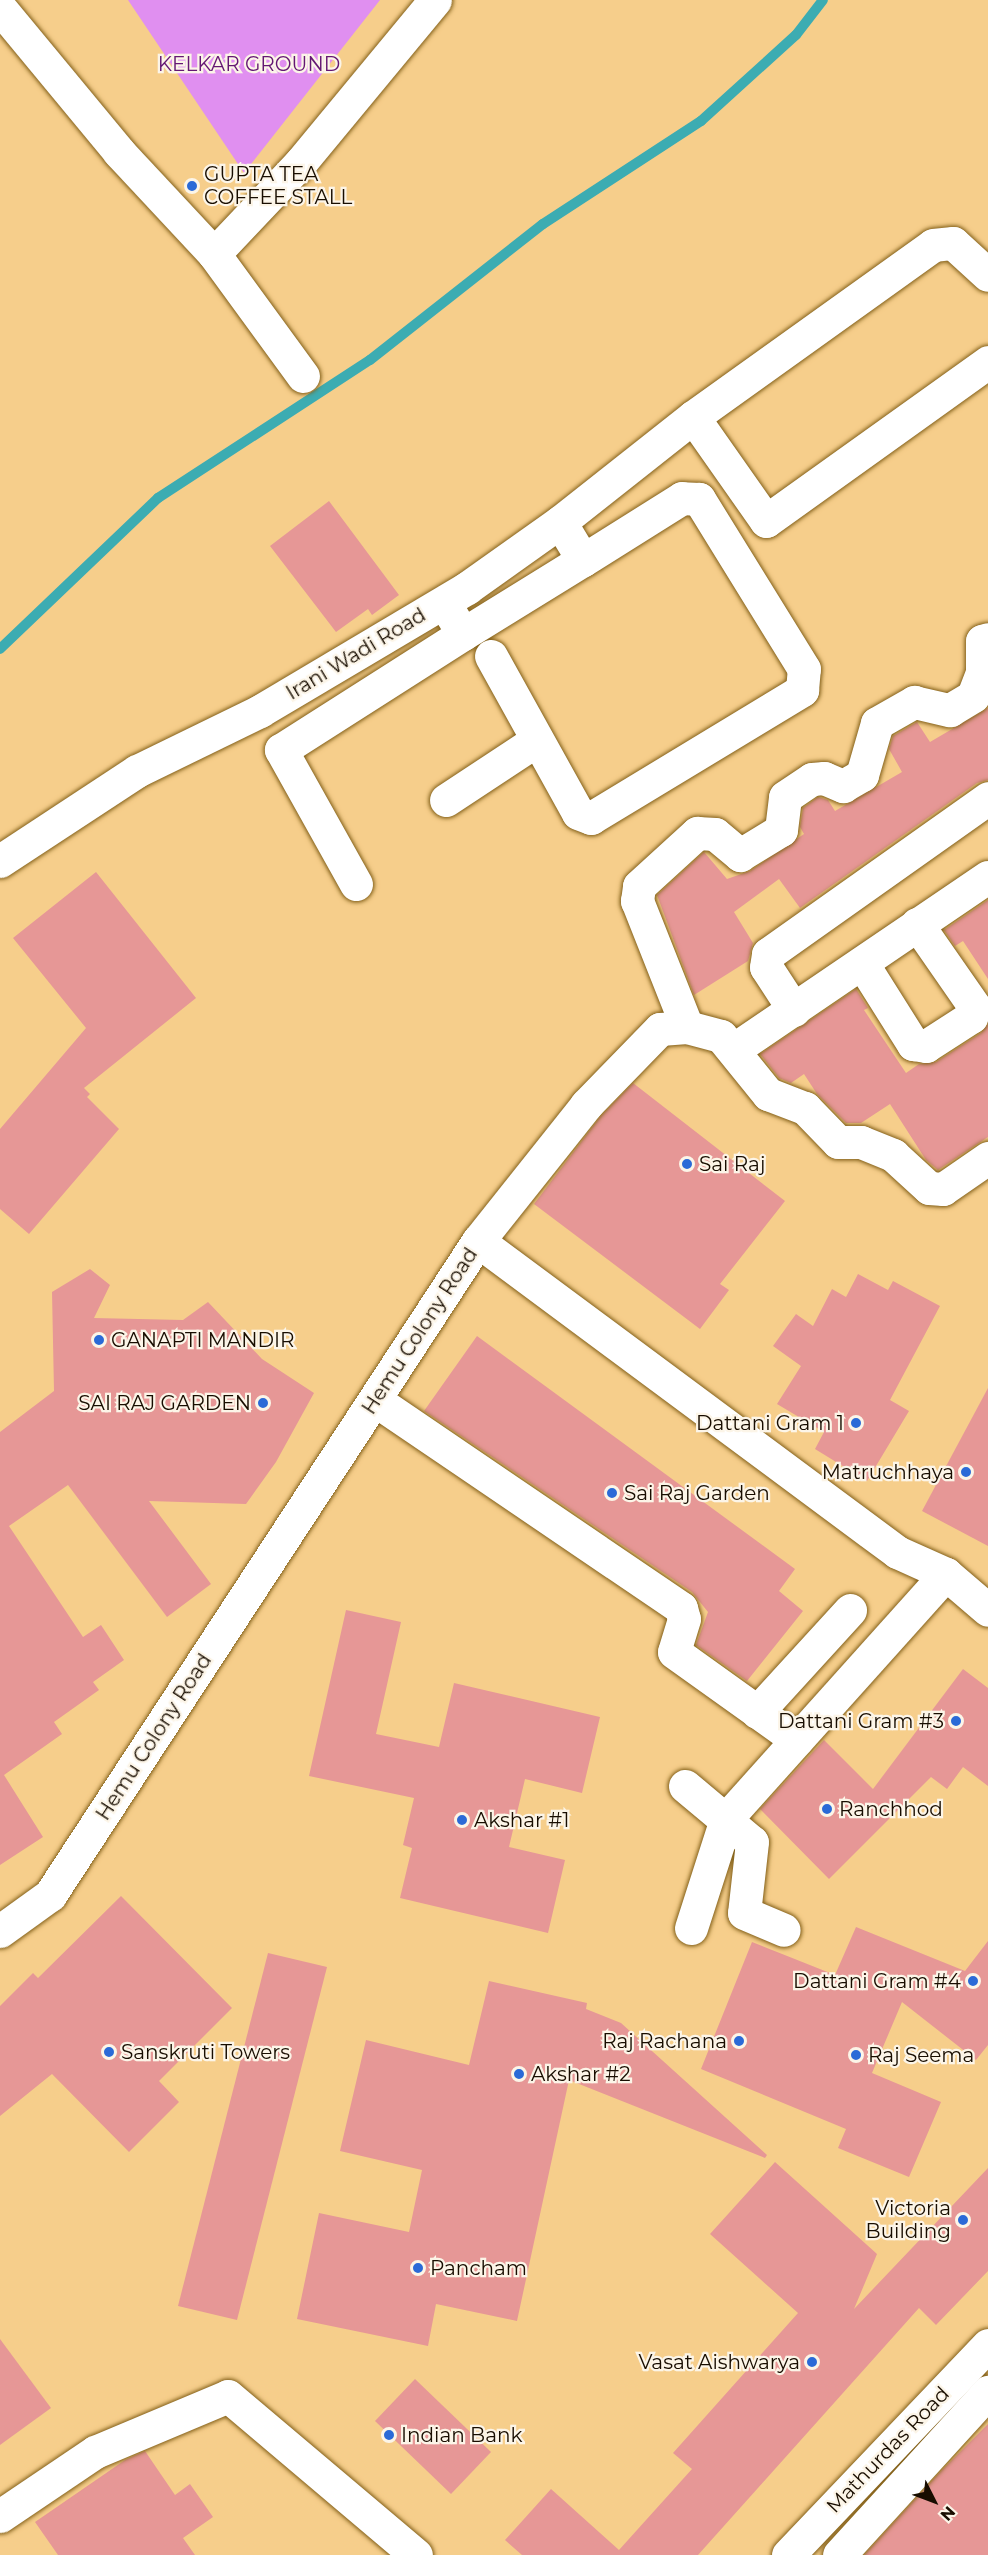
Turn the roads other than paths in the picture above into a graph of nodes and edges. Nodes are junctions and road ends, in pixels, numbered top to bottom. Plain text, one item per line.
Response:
1 (435, 0) edge
2 (0, 8) edge
3 (214, 254) junction
4 (988, 275) edge
5 (988, 362) edge
6 (303, 376) dead end
7 (693, 417) junction
8 (560, 522) junction
9 (583, 560) junction
10 (444, 603) junction
11 (463, 634) junction
12 (988, 639) edge
13 (491, 656) dead end
14 (260, 711) junction
15 (537, 740) junction
16 (281, 750) junction
17 (988, 798) edge
18 (446, 801) dead end
19 (0, 861) edge
20 (988, 877) edge
21 (356, 884) dead end
22 (917, 924) junction
23 (862, 963) junction
24 (794, 1010) junction
25 (687, 1027) junction
26 (733, 1050) junction
27 (988, 1158) edge
28 (478, 1241) junction
29 (375, 1400) junction
30 (946, 1574) junction
31 (850, 1610) dead end
32 (988, 1610) edge
33 (757, 1712) junction
34 (797, 1740) junction
35 (685, 1786) dead end
36 (726, 1819) junction
37 (691, 1929) dead end
38 (784, 1930) dead end
39 (0, 1931) edge
40 (988, 2345) edge
41 (988, 2392) edge
42 (0, 2516) edge
43 (416, 2555) edge
44 (788, 2555) edge
45 (839, 2555) edge

1 - 3 street
2 - 3 street
3 - 6 street
4 - 7 street, Irani Wadi Road
5 - 7 street
7 - 8 street, Irani Wadi Road
8 - 9 street
8 - 10 street, Irani Wadi Road
9 - 11 street
9 - 15 street
10 - 11 street
10 - 14 street, Irani Wadi Road
11 - 16 street
12 - 25 street
13 - 15 street
14 - 16 street
14 - 19 street, Irani Wadi Road
15 - 18 street
16 - 21 street
17 - 24 street
20 - 22 street
22 - 23 street
22 - 23 street
23 - 24 street
24 - 26 street
25 - 26 street
25 - 28 street
26 - 27 street
28 - 29 street, Hemu Colony Road
28 - 30 street, Hemu Colony Road
29 - 33 street
29 - 39 street, Hemu Colony Road
30 - 32 street, Hemu Colony Road
30 - 34 street
31 - 33 street
33 - 34 street
34 - 36 street
35 - 36 street
36 - 37 street
36 - 38 street
40 - 44 street, Mathurdas Road
41 - 45 street
42 - 43 street

